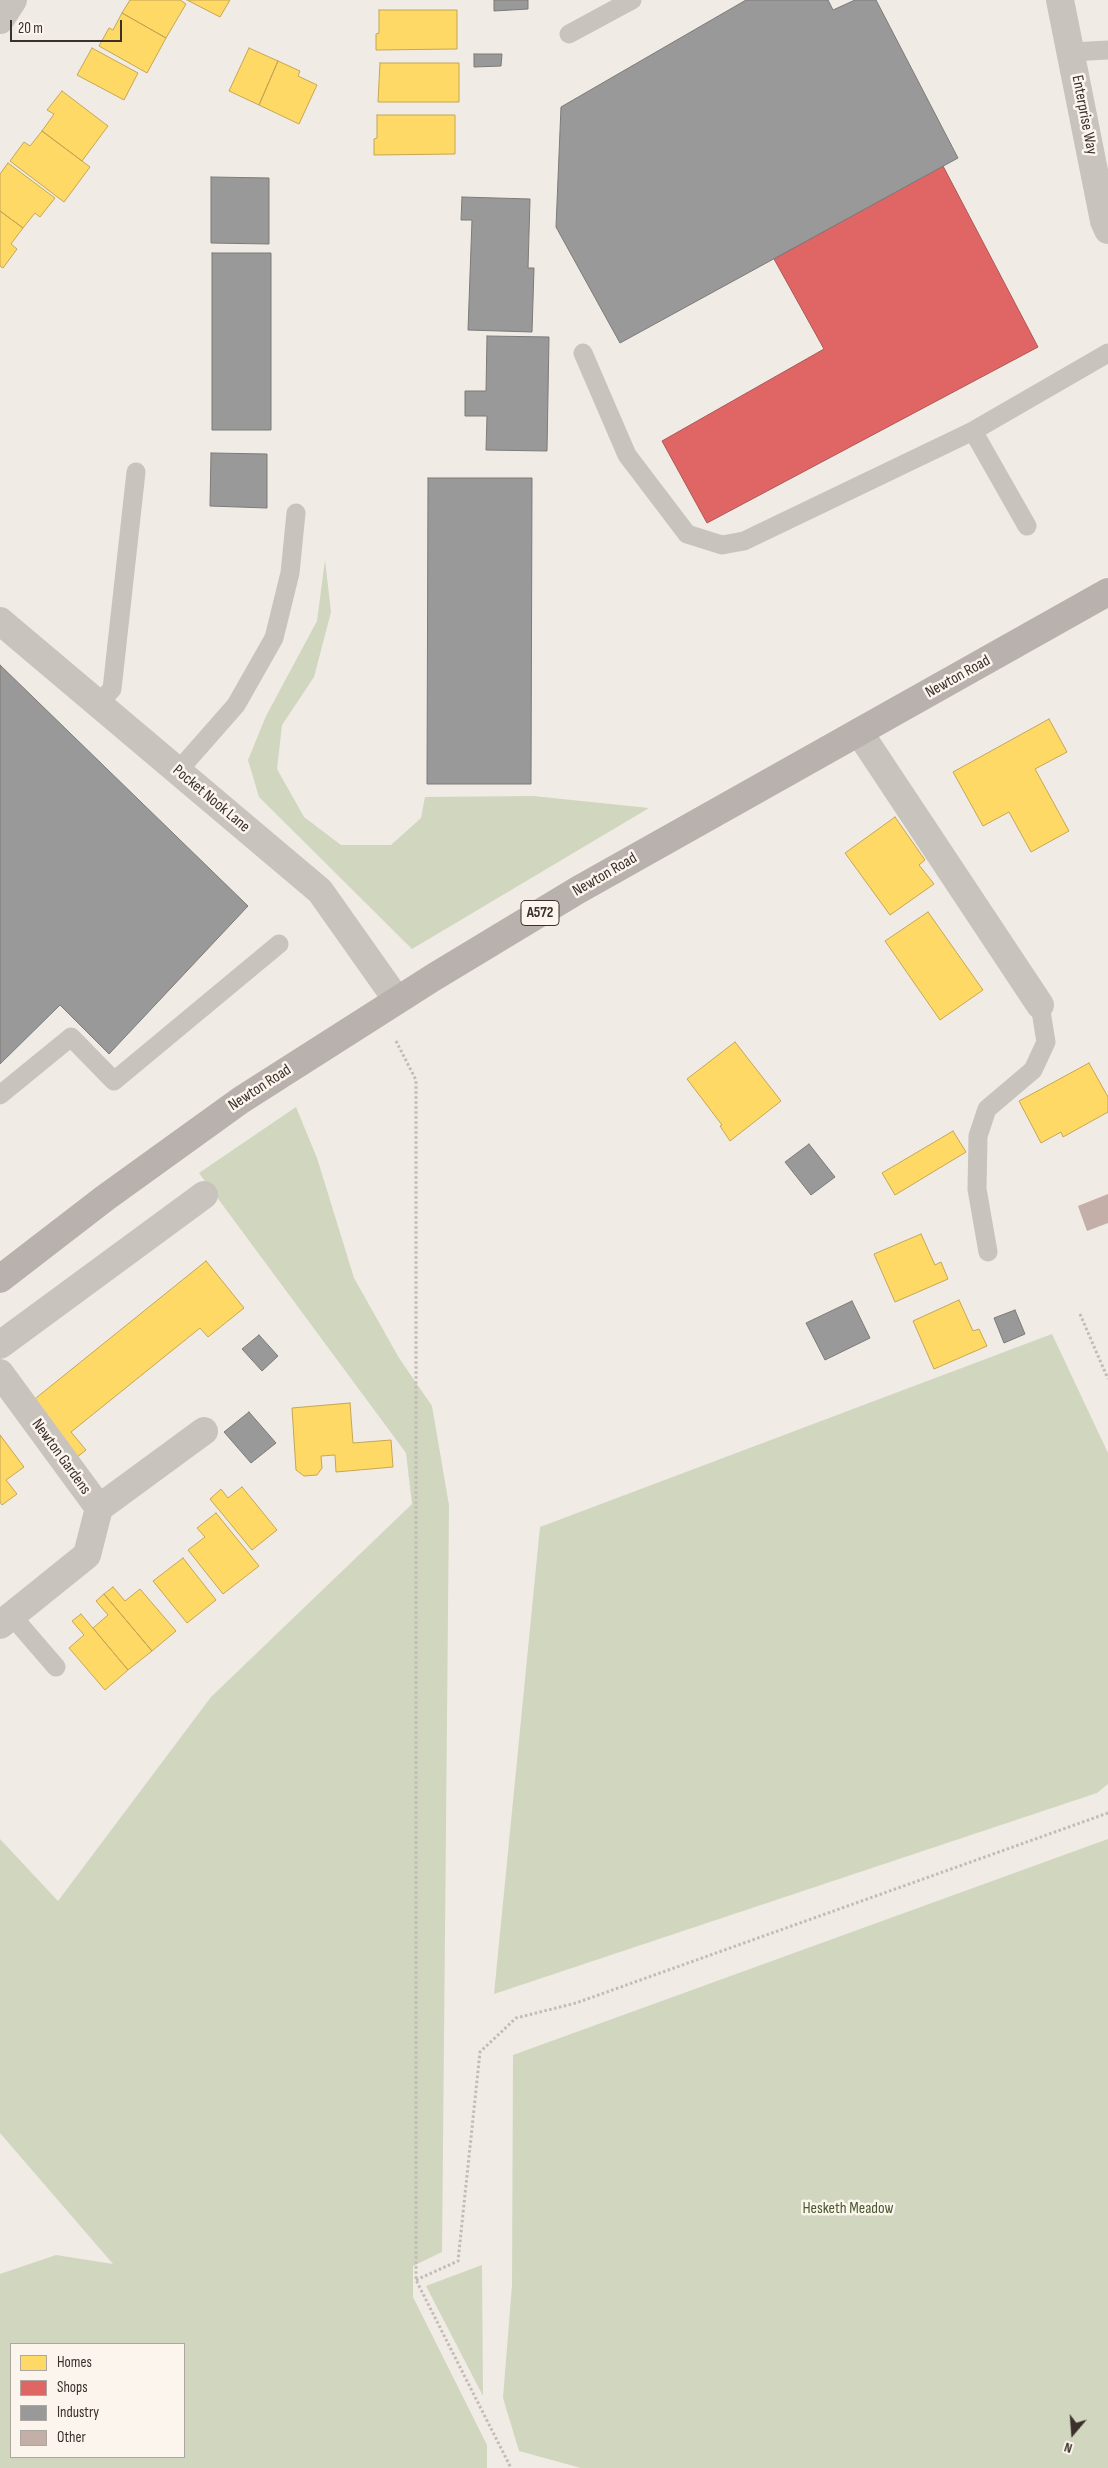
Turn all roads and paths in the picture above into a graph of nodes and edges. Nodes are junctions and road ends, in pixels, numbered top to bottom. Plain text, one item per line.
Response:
1 (13, 0) edge
2 (632, 0) edge
3 (1060, 0) edge
4 (0, 20) edge
5 (569, 34) dead end
6 (1108, 50) edge
7 (1072, 52) junction
8 (1108, 230) edge
9 (1108, 353) edge
10 (583, 354) dead end
11 (973, 431) junction
12 (136, 472) dead end
13 (296, 513) dead end
14 (1027, 526) dead end
15 (1108, 592) edge
16 (0, 621) edge
17 (98, 704) junction
18 (859, 732) junction
19 (178, 771) junction
20 (279, 944) dead end
21 (398, 1000) junction
22 (1040, 1005) joint
23 (400, 1048) dead end
24 (0, 1095) edge
25 (204, 1195) dead end
26 (988, 1252) dead end
27 (0, 1278) edge
28 (1080, 1314) dead end
29 (0, 1345) edge
30 (0, 1373) edge
31 (1108, 1379) edge
32 (204, 1431) dead end
33 (99, 1508) junction
34 (6, 1621) edge
35 (56, 1667) dead end
36 (1108, 1813) edge
37 (416, 2280) junction
38 (511, 2468) edge

1 - 4 street
2 - 5 lane
3 - 7 street, Enterprise Way
6 - 7 lane
7 - 8 street, Enterprise Way
9 - 11 lane
10 - 11 lane
11 - 14 lane
12 - 17 lane
13 - 19 lane
15 - 18 main road, Newton Road / A572
16 - 17 street, Pocket Nook Lane
17 - 19 street, Pocket Nook Lane
18 - 21 main road, Newton Road / A572
18 - 22 street
19 - 21 street, Pocket Nook Lane
20 - 24 lane
21 - 27 main road, Newton Road / A572
22 - 26 lane
23 - 37 path
25 - 29 street
28 - 31 path
30 - 33 street, Newton Gardens
32 - 33 street, Newton Gardens
33 - 34 street
34 - 35 lane
36 - 37 path
37 - 38 path

